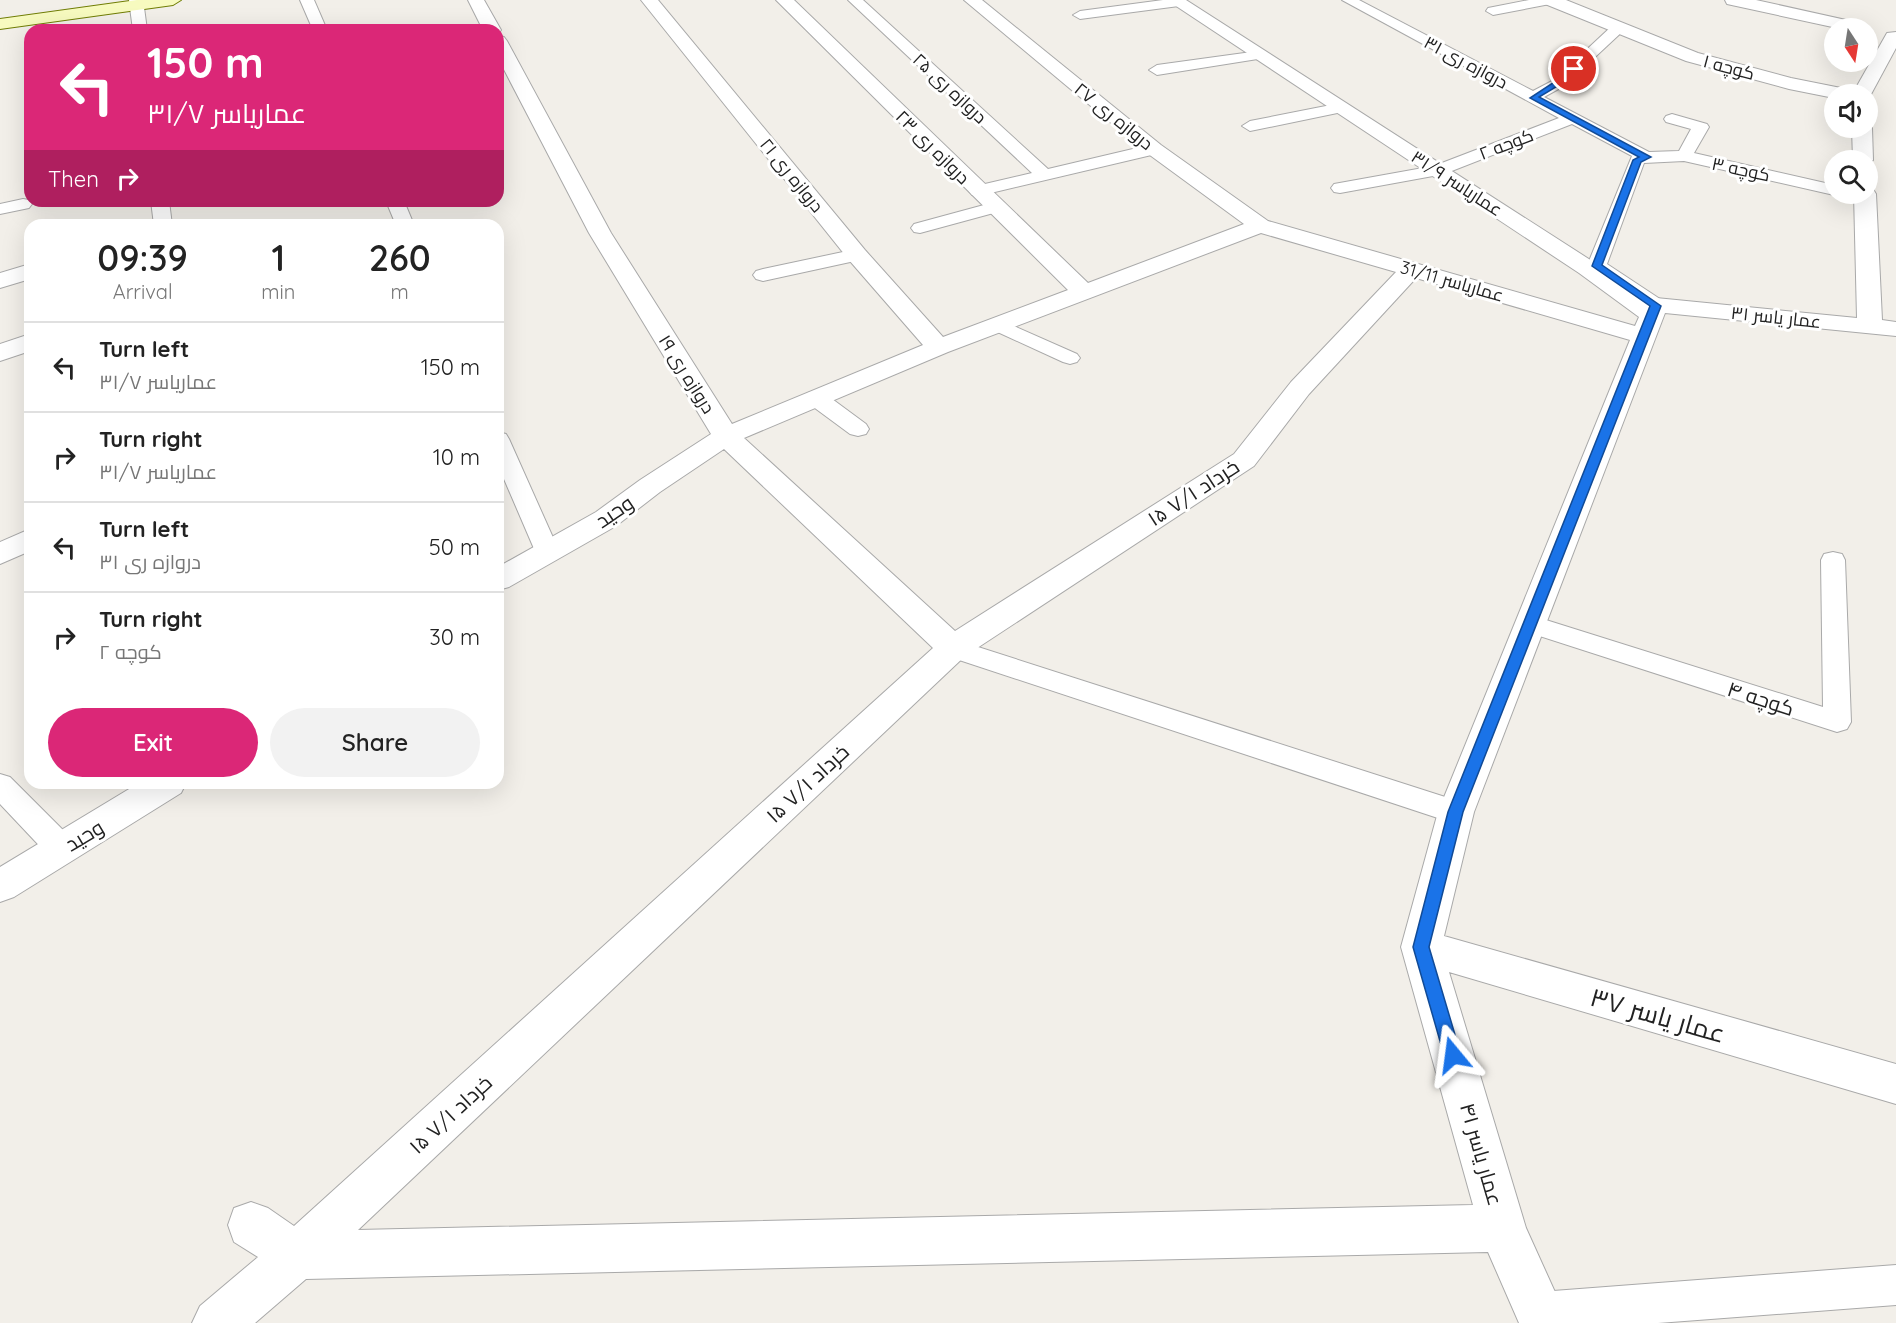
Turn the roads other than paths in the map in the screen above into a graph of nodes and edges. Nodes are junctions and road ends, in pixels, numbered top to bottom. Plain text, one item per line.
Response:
1 (173, 0) edge
2 (307, 0) edge
3 (476, 0) edge
4 (649, 0) edge
5 (784, 0) edge
6 (855, 0) edge
7 (972, 0) edge
8 (1349, 0) edge
9 (1550, 0) edge
10 (1733, 0) edge
11 (1177, 1) edge
12 (136, 3) edge
13 (1493, 11) dead end
14 (1080, 15) dead end
15 (1824, 21) edge
16 (0, 24) edge
17 (139, 24) edge
18 (317, 24) edge
19 (489, 24) edge
20 (1618, 28) junction
21 (1878, 33) edge
22 (1895, 37) edge
23 (504, 52) edge
24 (1179, 54) dead end
25 (1259, 55) junction
26 (1193, 65) junction
27 (1157, 70) dead end
28 (1868, 84) edge
29 (1824, 90) edge
30 (1533, 98) junction
31 (1341, 108) junction
32 (1573, 118) junction
33 (1672, 119) dead end
34 (1250, 126) dead end
35 (1154, 149) junction
36 (1684, 156) junction
37 (1646, 157) junction
38 (1438, 170) junction
39 (1045, 176) junction
40 (1340, 188) dead end
41 (1824, 188) edge
42 (978, 191) junction
43 (23, 204) dead end
44 (1862, 204) edge
45 (994, 207) junction
46 (0, 209) edge
47 (1260, 226) junction
48 (920, 228) dead end
49 (857, 255) junction
50 (1412, 269) junction
51 (24, 273) edge
52 (763, 275) dead end
53 (0, 281) edge
54 (1084, 292) junction
55 (1650, 319) junction
56 (998, 325) junction
57 (1870, 327) junction
58 (1896, 329) edge
59 (24, 344) edge
60 (939, 347) junction
61 (0, 353) edge
62 (1070, 358) dead end
63 (816, 398) junction
64 (858, 429) dead end
65 (726, 436) junction
66 (504, 453) edge
67 (24, 542) edge
68 (547, 551) junction
69 (0, 554) edge
70 (1833, 560) dead end
71 (504, 576) edge
72 (1530, 624) junction
73 (953, 648) junction
74 (0, 785) edge
75 (158, 789) edge
76 (1456, 812) junction
77 (61, 848) junction
78 (0, 886) edge
79 (1421, 947) junction
80 (1896, 1084) edge
81 (251, 1226) dead end
82 (1503, 1228) junction
83 (297, 1255) junction
84 (1896, 1285) edge
85 (1542, 1318) edge
86 (217, 1323) edge

1 - 12 main road
2 - 18 lane
3 - 19 street
4 - 49 street, دروازه ری ۲۱
5 - 42 street, دروازه ری ۲۳
6 - 39 lane, دروازه ری ۲۵
7 - 35 street, دروازه ری ۲۷
8 - 30 lane, دروازه ری ۳۱
9 - 13 lane
9 - 20 street, کوچه ۱
10 - 15 street
11 - 14 lane
11 - 25 street, عماریاسر ۳۱/۹
12 - 16 main road
12 - 17 lane
20 - 29 street, کوچه ۱
20 - 30 lane, کوچه ۲
21 - 22 street
22 - 28 street
23 - 65 street, دروازه ری ۱۹
24 - 26 lane
25 - 26 lane
25 - 31 street, عماریاسر ۳۱/۹
26 - 27 lane
30 - 32 lane, دروازه ری ۳۱
31 - 34 lane
31 - 38 street, عماریاسر ۳۱/۹
32 - 37 lane, دروازه ری ۳۱
32 - 38 lane, کوچه ۲
33 - 36 lane
35 - 39 lane
35 - 47 street, دروازه ری ۲۷
36 - 37 lane, کوچه ۳
36 - 41 lane, کوچه ۳
37 - 55 lane
38 - 40 lane, کوچه ۲
38 - 55 street, عماریاسر ۳۱/۹
39 - 42 lane
42 - 45 street, دروازه ری ۲۳
43 - 46 lane
44 - 57 street
45 - 48 lane
45 - 54 street, دروازه ری ۲۳
47 - 50 street, عماریاسر 31/11
47 - 54 street, وحید
49 - 52 lane
49 - 60 street, دروازه ری ۲۱
50 - 55 street, عماریاسر 31/11
50 - 73 street, ۱۵ خرداد ۷/۱
51 - 53 street
54 - 56 street, وحید
55 - 57 street, عمار یاسر ۳۱
55 - 72 street
56 - 60 street, وحید
56 - 62 lane
57 - 58 street, عمار یاسر ۳۱
59 - 61 street
60 - 63 street, وحید
63 - 64 lane
63 - 65 street, وحید
65 - 68 street, وحید
65 - 73 street, دروازه ری ۱۹
66 - 68 lane
67 - 69 street
68 - 71 street, وحید
70 - 72 lane, کوچه ۴
72 - 76 street
73 - 76 lane
73 - 83 street, ۱۵ خرداد ۷/۱
74 - 77 lane
75 - 77 street, وحید
76 - 79 street
77 - 78 street, وحید
79 - 80 street, عمار یاسر ۳۷
79 - 82 street, عمار یاسر ۴۱
81 - 83 street
82 - 83 street
82 - 85 street, عمار یاسر ۴۱
83 - 86 street, ۱۵ خرداد ۷/۱
84 - 85 lane

